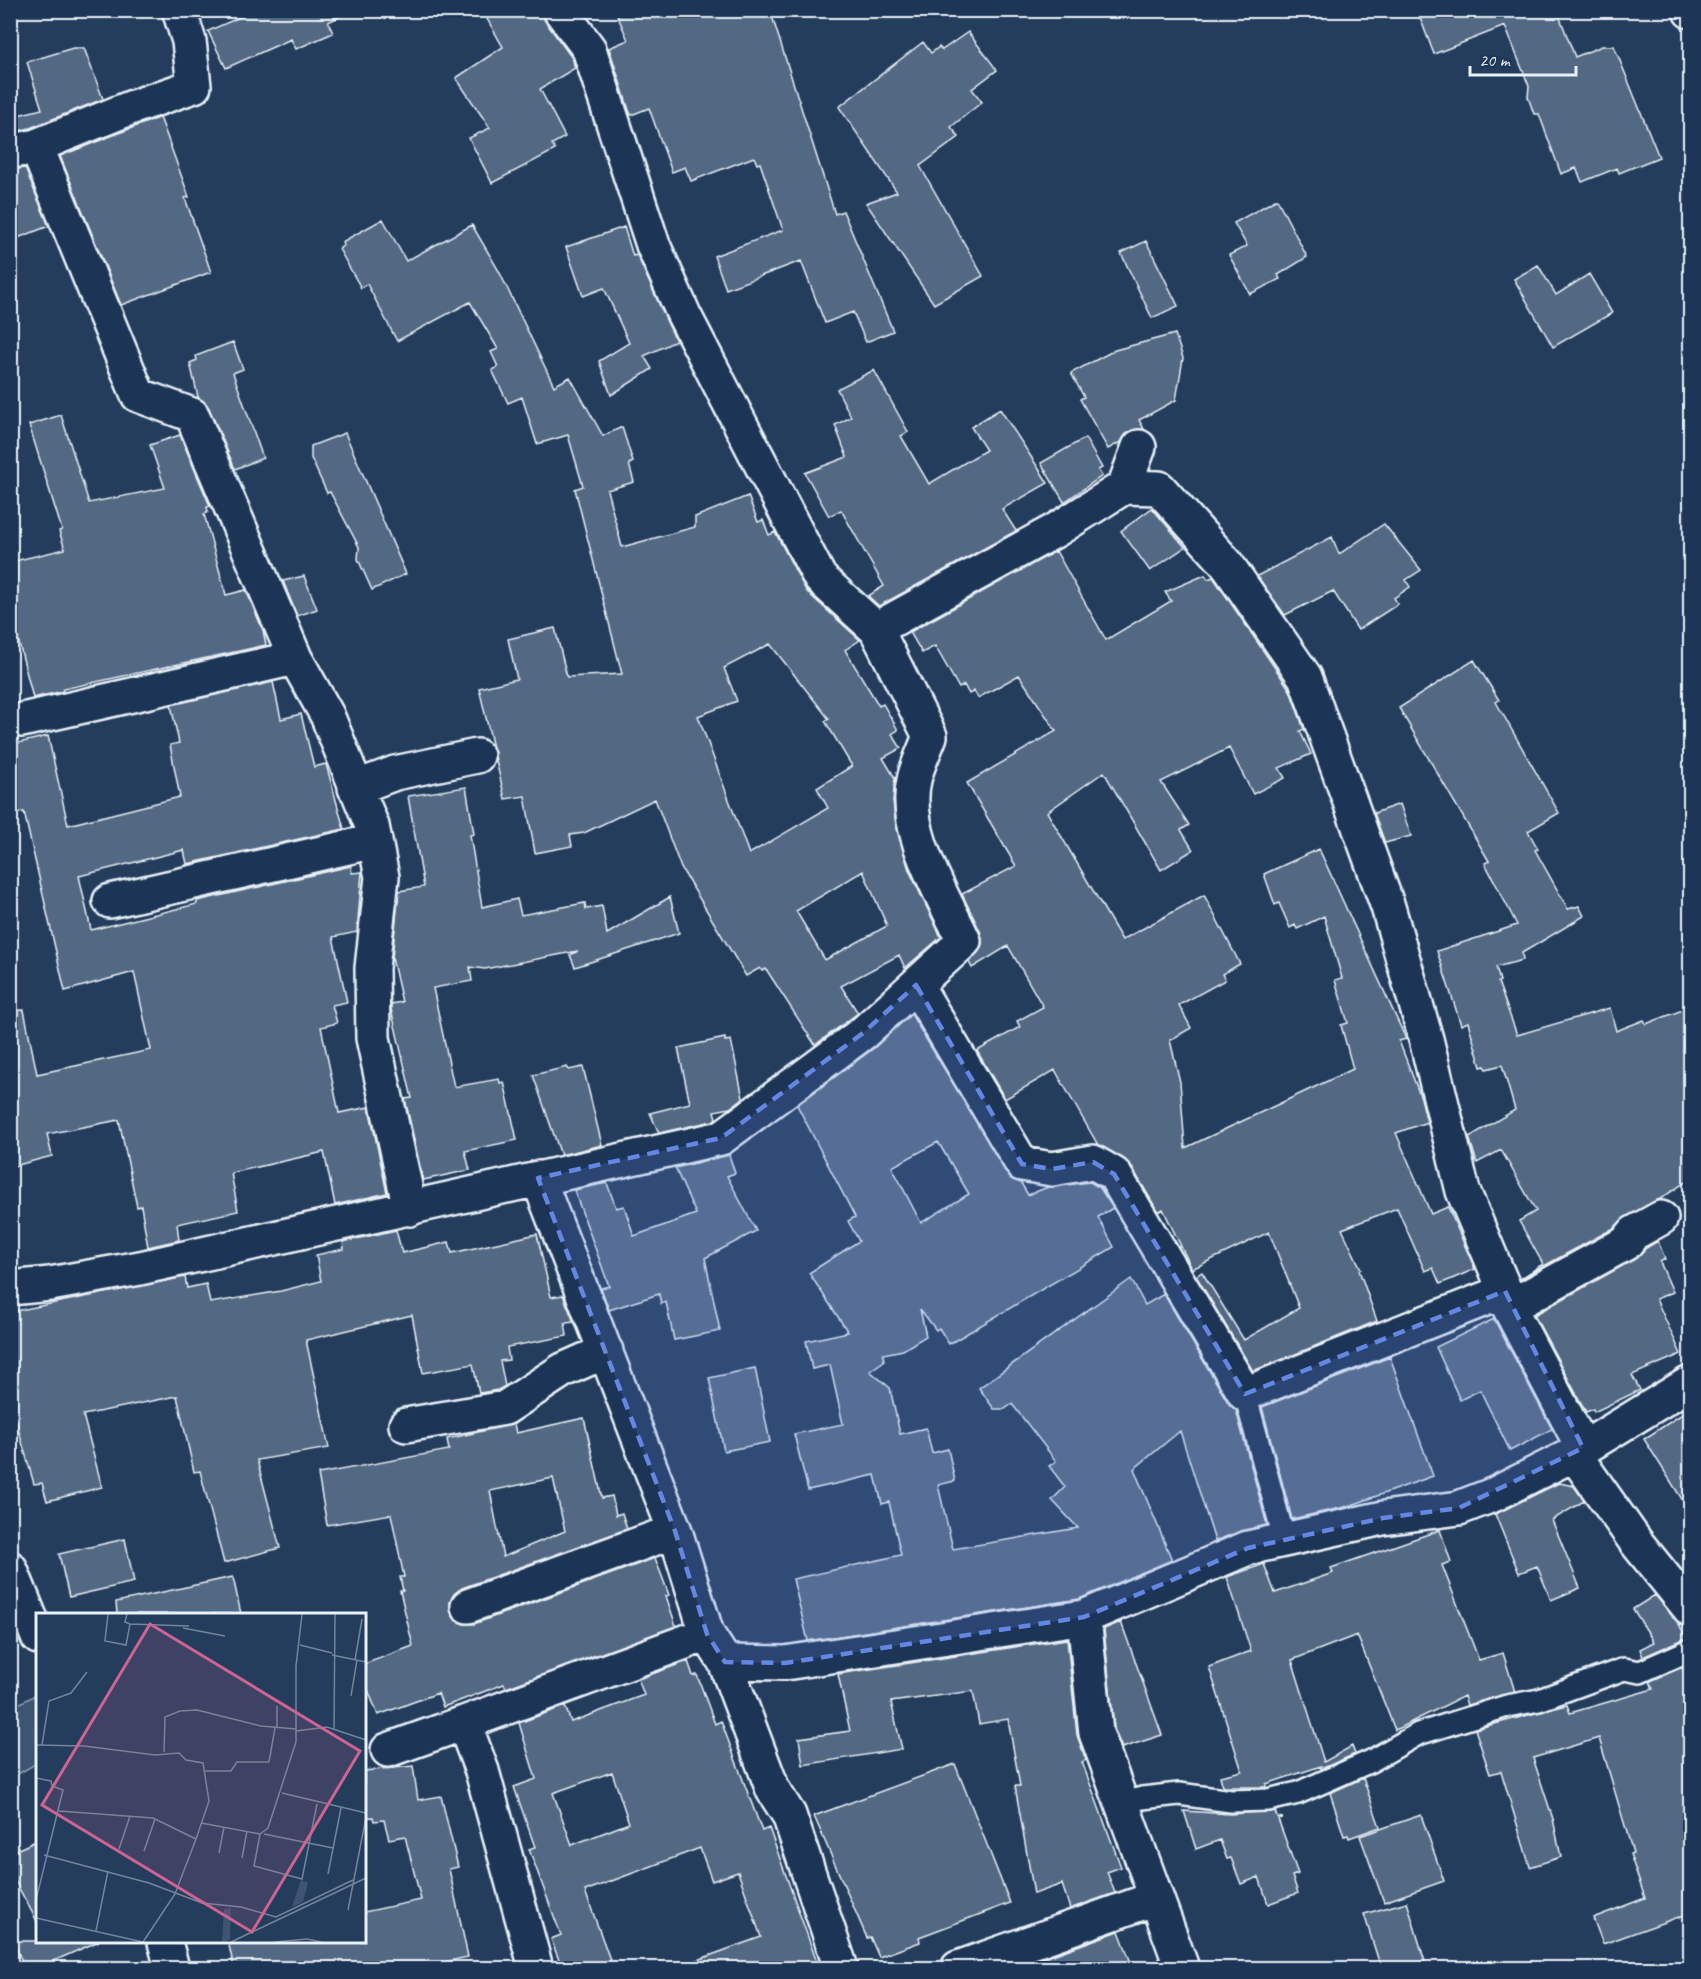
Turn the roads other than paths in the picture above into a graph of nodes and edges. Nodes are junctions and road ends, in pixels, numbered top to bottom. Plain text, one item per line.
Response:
1 (179, 10) edge
2 (560, 10) edge
3 (23, 149) edge
4 (1139, 447) dead end
5 (1124, 487) junction
6 (876, 629) junction
7 (295, 658) junction
8 (22, 720) dead end
9 (477, 756) dead end
10 (355, 788) junction
11 (375, 841) junction
12 (110, 901) dead end
13 (916, 985) junction
14 (538, 1178) junction
15 (410, 1209) junction
16 (1661, 1218) dead end
17 (10, 1288) edge
18 (1507, 1299) junction
19 (606, 1351) junction
20 (1690, 1383) edge
21 (1245, 1394) junction
22 (406, 1425) dead end
23 (1578, 1451) junction
24 (675, 1531) junction
25 (1284, 1538) junction
26 (10, 1568) edge
27 (468, 1606) dead end
28 (1690, 1609) edge
29 (1084, 1617) junction
30 (36, 1632) edge
31 (708, 1634) junction
32 (1690, 1650) edge
33 (725, 1662) junction
34 (464, 1723) junction
35 (388, 1750) dead end
36 (1122, 1804) junction
37 (1156, 1898) junction
38 (166, 1943) edge
39 (172, 1968) edge
40 (536, 1968) edge
41 (842, 1968) edge
42 (958, 1968) edge
43 (1182, 1968) edge

1 - 3 street
2 - 6 street
3 - 7 street
4 - 5 street
5 - 6 street
5 - 18 street
6 - 13 street
7 - 8 street
7 - 10 street
9 - 10 street
10 - 11 street
11 - 12 street
11 - 15 street
13 - 14 street
13 - 21 street
14 - 15 street
14 - 19 street
15 - 17 street
16 - 18 street
18 - 21 street
18 - 23 street
19 - 22 street
19 - 24 street
20 - 23 street
21 - 25 lane
23 - 25 street
23 - 28 street
24 - 27 street
24 - 31 street
25 - 29 street
26 - 30 street
29 - 33 street
29 - 36 street
31 - 33 street
31 - 34 street
32 - 36 lane
33 - 41 street
34 - 35 street
34 - 40 street
36 - 37 street
37 - 42 street
37 - 43 street
38 - 39 street

